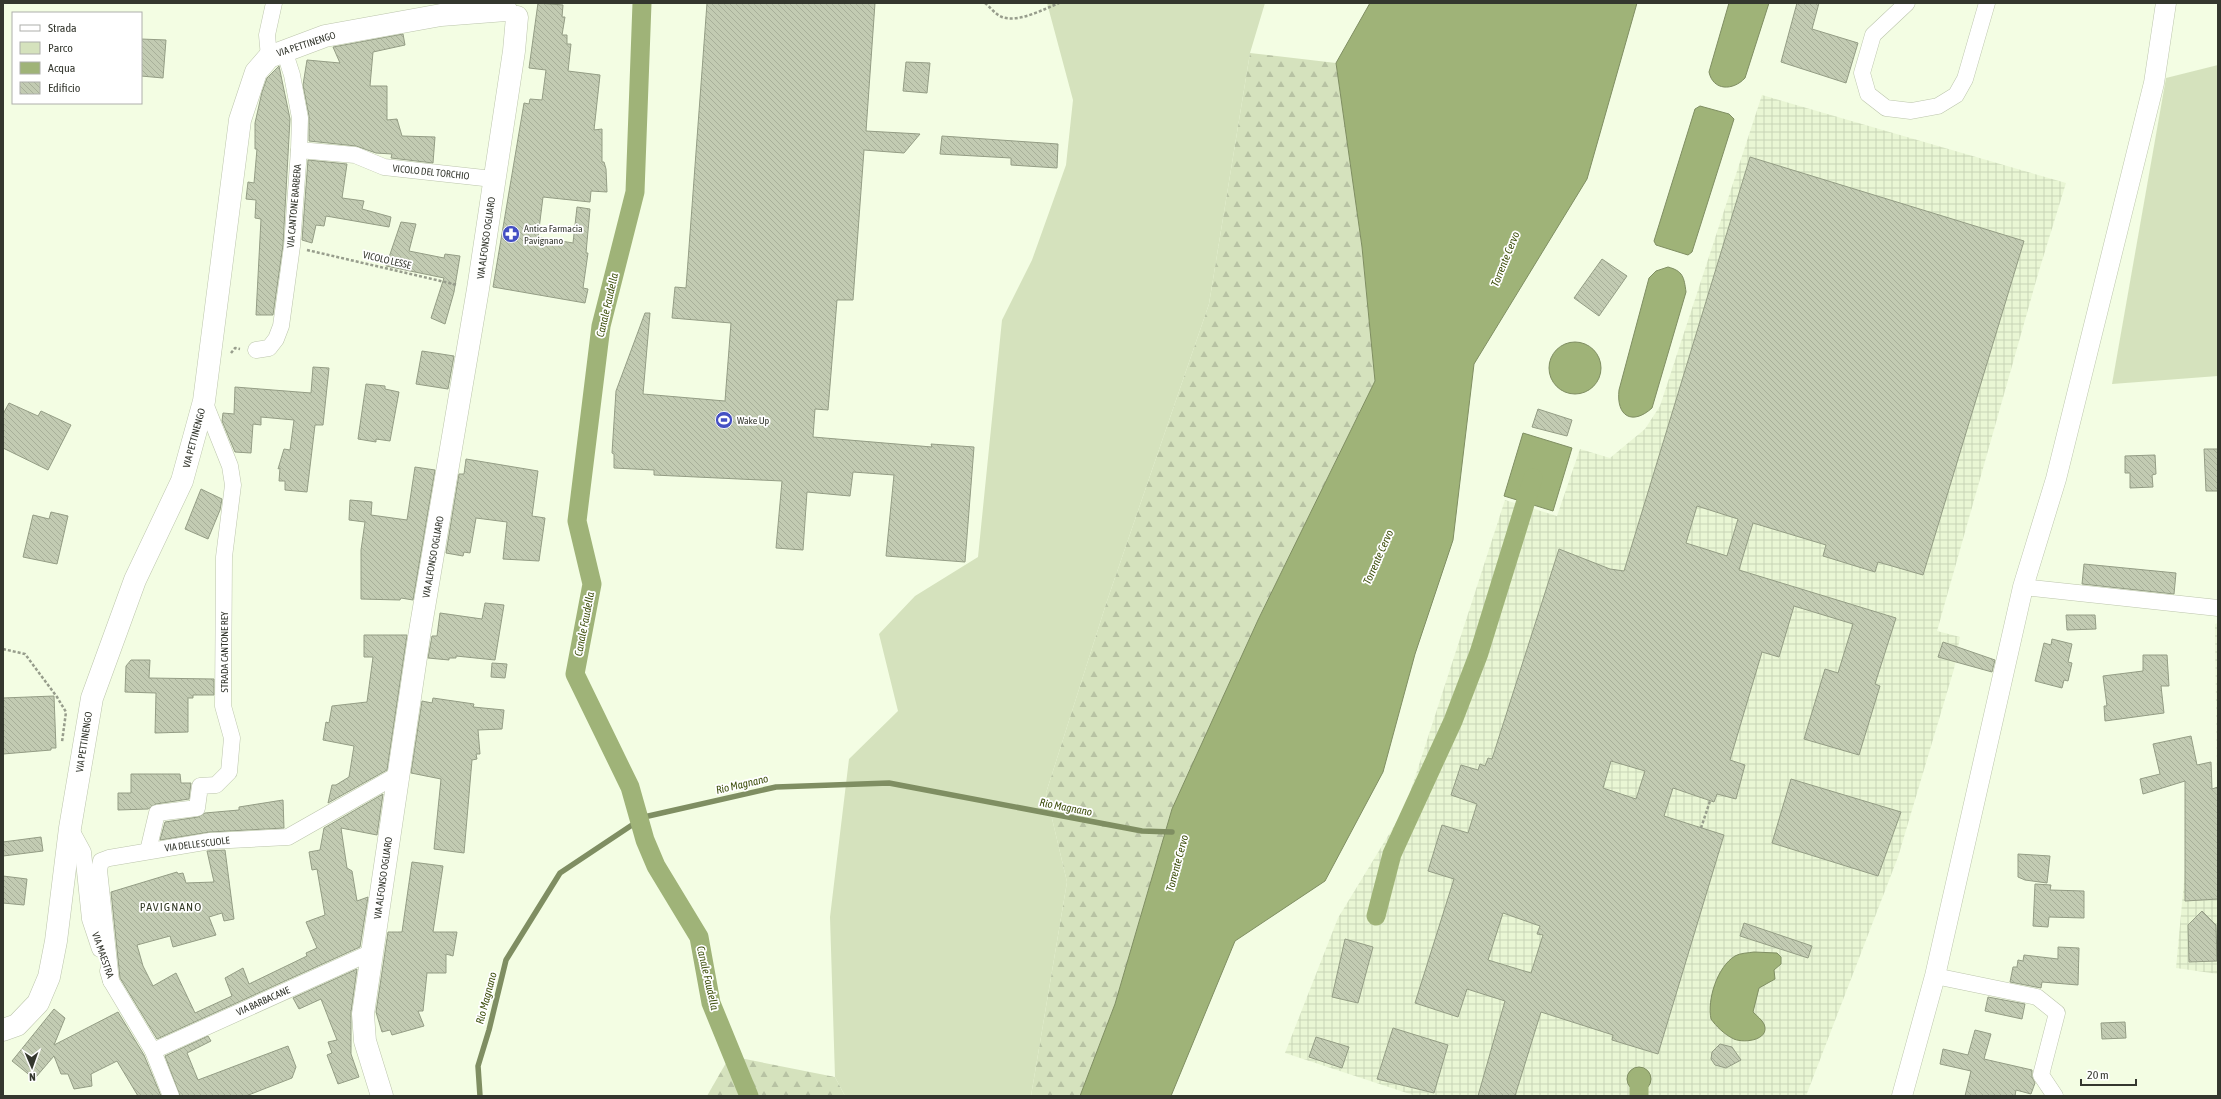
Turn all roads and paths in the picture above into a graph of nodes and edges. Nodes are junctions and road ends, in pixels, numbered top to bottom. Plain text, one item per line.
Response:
1 (274, 3) edge
2 (985, 3) edge
3 (1059, 3) edge
4 (1907, 3) edge
5 (1987, 3) edge
6 (2166, 3) edge
7 (514, 8) edge
8 (276, 53) junction
9 (299, 150) junction
10 (494, 179) junction
11 (292, 246) junction
12 (478, 289) junction
13 (256, 350) dead end
14 (204, 401) junction
15 (2024, 587) junction
16 (2218, 608) edge
17 (3, 649) edge
18 (62, 743) dead end
19 (399, 774) junction
20 (1710, 801) dead end
21 (70, 828) junction
22 (1701, 828) dead end
23 (148, 851) junction
24 (372, 952) junction
25 (1934, 976) junction
26 (111, 981) junction
27 (3, 1030) edge
28 (153, 1051) junction
29 (171, 1096) edge
30 (382, 1096) edge
31 (1902, 1096) edge
32 (2055, 1096) edge

1 - 8 street, VIA CANTONE BARBERA
2 - 3 path
4 - 5 street
6 - 15 street
7 - 8 main road, VIA PETTINENGO
7 - 10 main road, VIA ALFONSO OGLIARO
8 - 9 street, VIA CANTONE BARBERA
8 - 14 main road, VIA PETTINENGO
9 - 10 street, VICOLO DEL TORCHIO
9 - 11 street, VIA CANTONE BARBERA
10 - 12 main road, VIA ALFONSO OGLIARO
11 - 12 path, VICOLO LESSE
11 - 13 street, VIA CANTONE BARBERA
12 - 19 main road, VIA ALFONSO OGLIARO
14 - 21 main road, VIA PETTINENGO
14 - 23 street, STRADA CANTONE REY
15 - 16 street
15 - 25 street
17 - 18 path
19 - 23 street, VIA DELLE SCUOLE
19 - 24 main road, VIA ALFONSO OGLIARO
20 - 22 path
21 - 26 street, VIA MAESTRA
21 - 27 main road, VIA PETTINENGO
23 - 26 street, VIA DELLE SCUOLE
24 - 28 street, VIA BARBACANE
24 - 30 main road, VIA ALFONSO OGLIARO
25 - 31 street
25 - 32 street
26 - 28 street, VIA MAESTRA
28 - 29 street, VIA MAESTRA

